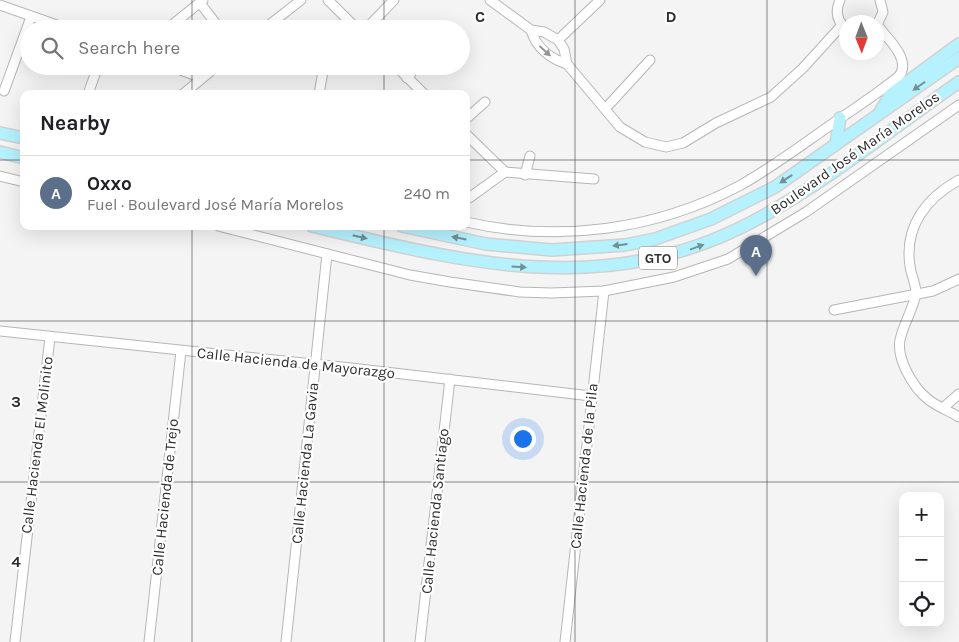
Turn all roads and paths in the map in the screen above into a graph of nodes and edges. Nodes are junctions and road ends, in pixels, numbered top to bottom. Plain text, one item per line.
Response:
1 (300, 0) edge
2 (328, 0) edge
3 (394, 0) edge
4 (490, 0) edge
5 (600, 0) edge
6 (840, 0) edge
7 (880, 0) edge
8 (201, 1) edge
9 (0, 5) edge
10 (882, 15) edge
11 (31, 16) junction
12 (839, 16) edge
13 (30, 20) edge
14 (42, 20) edge
15 (178, 20) edge
16 (214, 20) edge
17 (275, 20) edge
18 (348, 20) edge
19 (375, 20) edge
20 (531, 30) junction
21 (839, 32) edge
22 (884, 35) edge
23 (558, 40) junction
24 (959, 44) edge
25 (20, 47) edge
26 (959, 58) edge
27 (650, 60) dead end
28 (567, 64) junction
29 (95, 75) edge
30 (194, 75) edge
31 (206, 75) edge
32 (322, 75) edge
33 (404, 75) edge
34 (410, 75) edge
35 (202, 78) junction
36 (407, 78) junction
37 (959, 82) edge
38 (959, 88) edge
39 (89, 90) edge
40 (188, 90) edge
41 (319, 90) edge
42 (420, 90) edge
43 (4, 91) dead end
44 (485, 102) dead end
45 (959, 105) edge
46 (604, 109) junction
47 (920, 109) junction
48 (880, 113) junction
49 (470, 115) edge
50 (840, 118) junction
51 (0, 133) edge
52 (20, 137) edge
53 (470, 138) edge
54 (836, 144) junction
55 (0, 152) edge
56 (530, 156) dead end
57 (20, 157) edge
58 (504, 172) junction
59 (526, 175) junction
60 (0, 176) edge
61 (594, 179) dead end
62 (959, 180) edge
63 (20, 181) edge
64 (470, 197) edge
65 (470, 223) edge
66 (234, 230) edge
67 (330, 230) edge
68 (424, 230) edge
69 (327, 254) junction
70 (959, 279) edge
71 (604, 291) junction
72 (916, 293) junction
73 (834, 310) dead end
74 (0, 331) edge
75 (50, 336) junction
76 (181, 351) junction
77 (315, 365) junction
78 (450, 379) junction
79 (959, 394) edge
80 (591, 396) junction
81 (944, 408) junction
82 (959, 417) edge
83 (15, 642) edge
84 (149, 642) edge
85 (286, 642) edge
86 (420, 642) edge
87 (565, 642) edge

1 - 17 street
2 - 18 street
3 - 19 street
4 - 20 street
5 - 23 street
6 - 12 street
7 - 10 street
8 - 15 street
8 - 16 street
9 - 11 street
11 - 13 street
11 - 14 street
20 - 23 street
20 -> 28 street
21 - 46 street
22 - 50 street
23 - 28 street
24 - 48 main road
25 - 43 street
26 -> 48 main road, Boulevard José María Morelos / GTO
27 - 46 street
28 - 46 street
29 - 39 street
30 - 35 street
31 - 35 street
32 - 41 street
33 - 36 street
34 - 36 street
35 - 40 street
36 - 42 street
37 - 47 main road, Boulevard José María Morelos / GTO
38 - 47 main road
44 - 49 street
45 - 71 street
67 -> 47 main road, Boulevard José María Morelos / GTO
48 - 54 main road, Boulevard José María Morelos / GTO
50 - 54 main road
50 - 65 street
51 - 52 main road
53 - 58 street
54 -> 68 main road, Boulevard José María Morelos / GTO
55 - 57 main road
56 - 59 street
58 - 59 street
58 - 64 street
59 - 61 street
60 - 63 street
62 - 72 street
66 - 69 street
69 - 71 street
69 - 77 street, Calle Hacienda La Gavia
70 - 72 street
71 - 80 street, Calle Hacienda de la Pila
72 - 73 street
72 - 81 street
74 - 75 street, Calle Hacienda de Mayorazgo
75 - 76 street, Calle Hacienda de Mayorazgo
75 - 83 street, Calle Hacienda El Molinito
76 - 77 street, Calle Hacienda de Mayorazgo
76 - 84 street, Calle Hacienda de Trejo
77 - 78 street, Calle Hacienda de Mayorazgo
77 - 85 street, Calle Hacienda La Gavia
78 - 80 street, Calle Hacienda de Mayorazgo
78 - 86 street, Calle Hacienda Santiago
79 - 81 street
80 - 87 street, Calle Hacienda de la Pila
81 - 82 street

